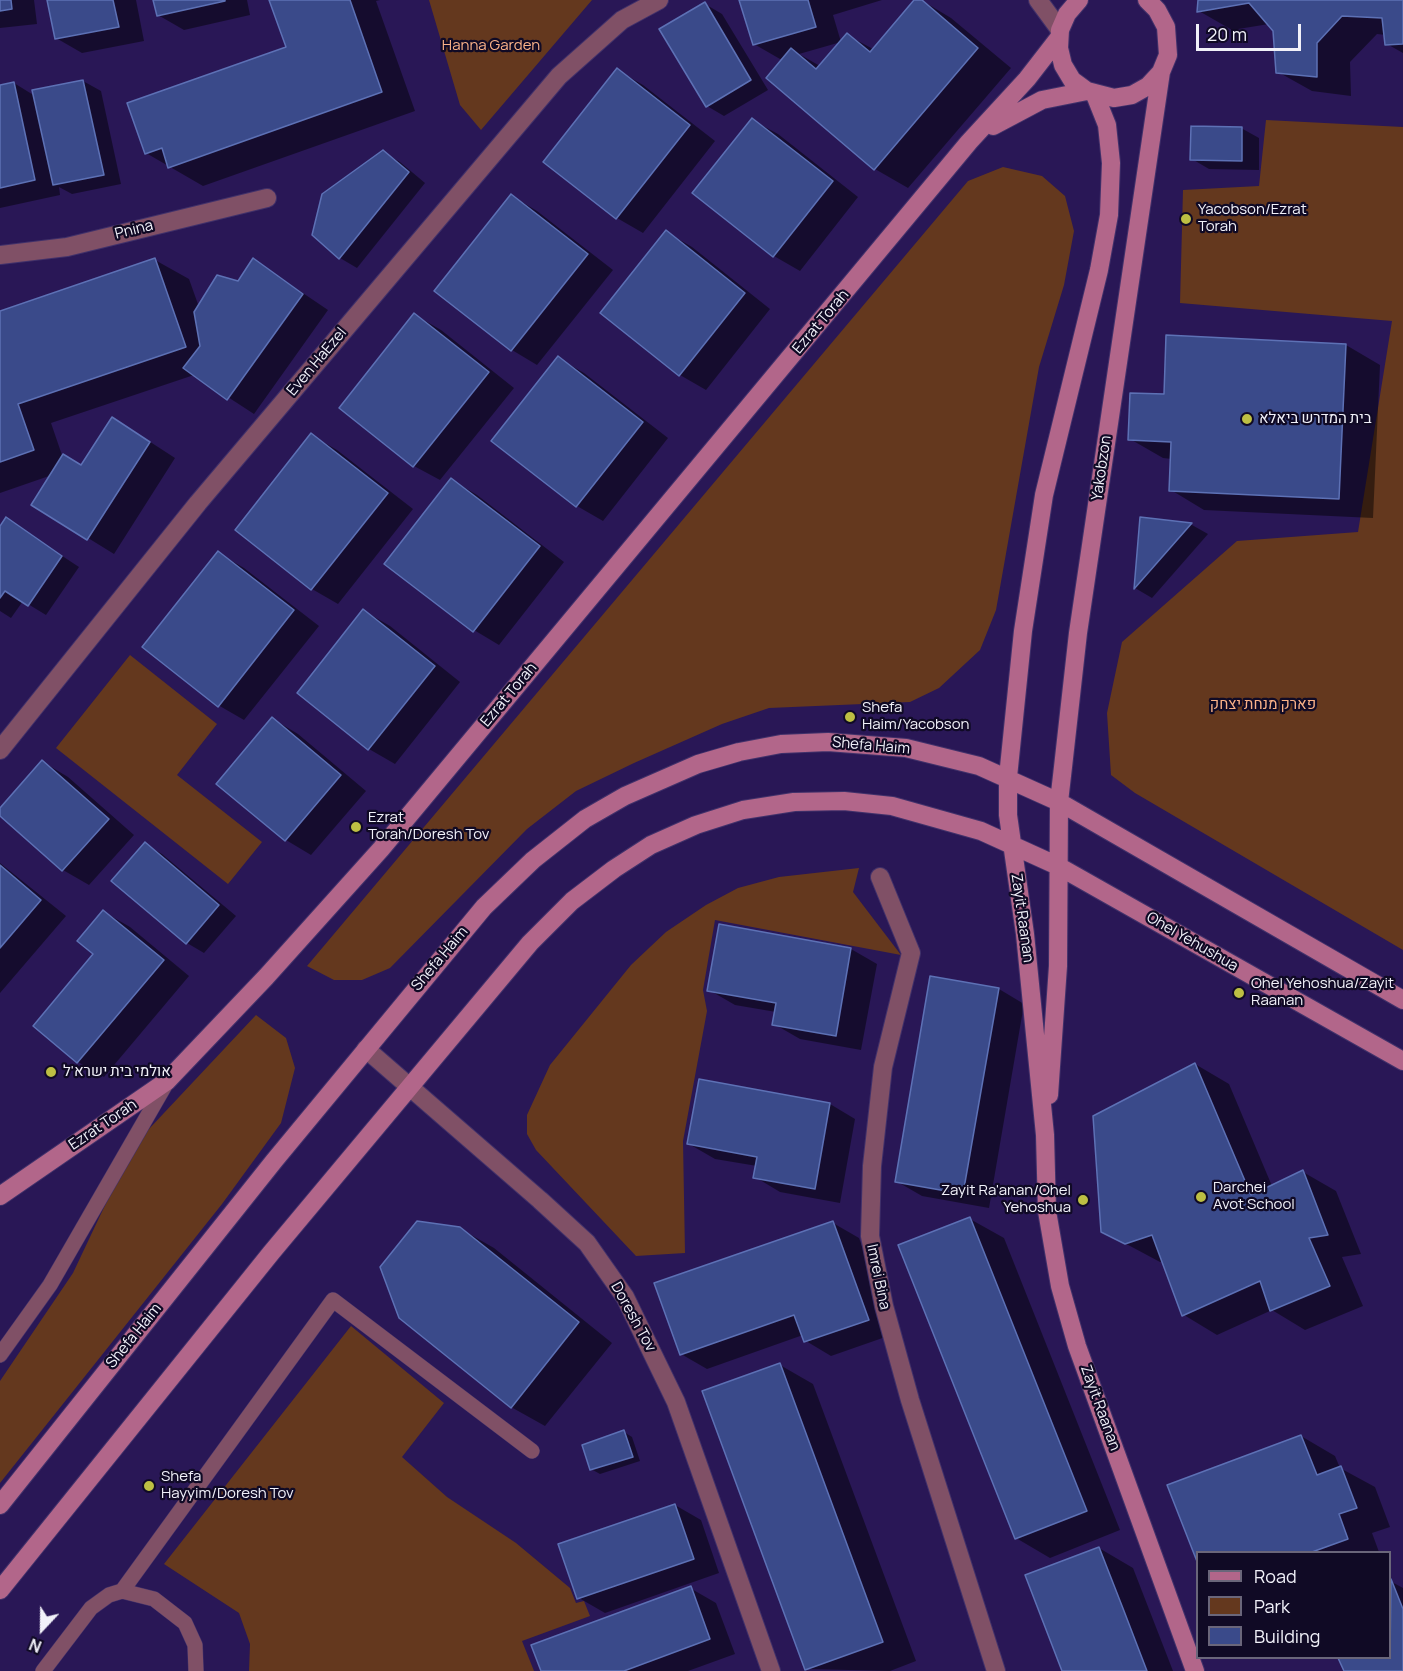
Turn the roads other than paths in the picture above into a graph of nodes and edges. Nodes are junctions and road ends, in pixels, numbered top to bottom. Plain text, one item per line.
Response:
1 (659, 0) edge
2 (1038, 0) edge
3 (1078, 0) edge
4 (1150, 1) edge
5 (1059, 35) junction
6 (1161, 72) junction
7 (1091, 93) junction
8 (969, 142) junction
9 (267, 198) dead end
10 (0, 255) edge
11 (0, 750) edge
12 (1008, 777) junction
13 (1059, 802) junction
14 (1011, 844) junction
15 (1058, 866) junction
16 (880, 877) dead end
17 (1403, 1000) edge
18 (366, 1049) junction
19 (1403, 1061) edge
20 (167, 1081) junction
21 (410, 1086) junction
22 (1045, 1136) junction
23 (0, 1196) edge
24 (0, 1355) edge
25 (532, 1451) dead end
26 (0, 1505) edge
27 (0, 1590) edge
28 (122, 1591) junction
29 (43, 1671) edge
30 (196, 1671) edge
31 (771, 1671) edge
32 (996, 1671) edge
33 (1195, 1671) edge

1 - 11 street, Even HaEzel
2 - 5 street
3 - 5 street, Ezrat Torah
4 - 6 street, Yakobzon
5 - 7 street
5 - 8 street, Ezrat Torah
6 - 7 street, Ezrat Torah
6 - 13 street, Yakobzon
7 - 8 street, Ezrat Torah
7 - 12 street
8 - 20 street, Ezrat Torah
9 - 10 street, Pnina
12 - 13 street, Shefa Haim
12 - 14 street
12 - 18 street, Shefa Haim
13 - 15 street, Yakobzon
13 - 17 street
14 - 15 street, Ohel Yehushua
14 - 21 street
14 - 22 street, Zayit Raanan
15 - 19 street, Ohel Yehushua
15 - 22 street, Zayit Raanan
16 - 32 street, Imrei Bina
18 - 21 street, Doresh Tov
18 - 26 street, Shefa Haim
20 - 23 street, Ezrat Torah
20 - 24 lane
21 - 27 street
21 - 31 street, Doresh Tov
22 - 33 street, Zayit Raanan
25 - 28 lane
28 - 29 lane
28 - 30 lane

